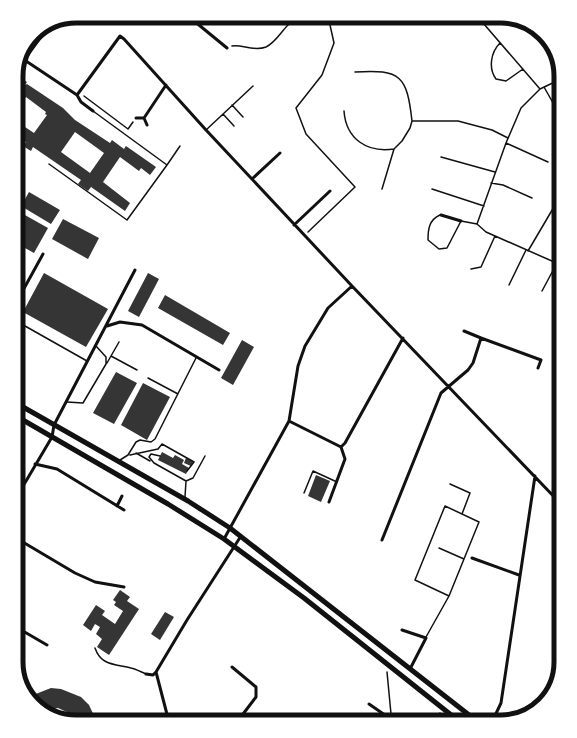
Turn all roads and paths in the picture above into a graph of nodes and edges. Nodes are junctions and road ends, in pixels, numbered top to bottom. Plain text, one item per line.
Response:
1 (197, 23) edge
2 (291, 23) edge
3 (331, 23) edge
4 (483, 23) edge
5 (500, 43) junction
6 (227, 48) joint
7 (26, 61) edge
8 (523, 69) junction
9 (355, 72) dead end
10 (554, 82) edge
11 (166, 85) junction
12 (252, 86) dead end
13 (544, 87) junction
14 (540, 89) junction
15 (78, 94) junction
16 (232, 105) junction
17 (554, 105) edge
18 (93, 111) joint
19 (344, 111) dead end
20 (223, 114) junction
21 (243, 117) dead end
22 (136, 118) joint
23 (144, 118) junction
24 (412, 121) junction
25 (147, 125) dead end
26 (234, 126) dead end
27 (206, 130) junction
28 (508, 138) junction
29 (506, 143) junction
30 (180, 146) dead end
31 (394, 149) junction
32 (280, 153) dead end
33 (441, 157) dead end
34 (548, 162) dead end
35 (49, 164) dead end
36 (167, 165) junction
37 (495, 172) junction
38 (252, 179) junction
39 (491, 183) junction
40 (382, 189) dead end
41 (432, 190) dead end
42 (330, 191) dead end
43 (532, 198) dead end
44 (484, 206) junction
45 (554, 207) edge
46 (441, 214) joint
47 (461, 221) junction
48 (477, 224) junction
49 (294, 225) junction
50 (304, 236) junction
51 (495, 236) junction
52 (527, 251) junction
53 (43, 254) dead end
54 (554, 263) edge
55 (471, 268) dead end
56 (554, 269) edge
57 (135, 270) dead end
58 (509, 285) dead end
59 (352, 286) junction
60 (23, 290) edge
61 (542, 291) dead end
62 (24, 326) dead end
63 (106, 326) junction
64 (470, 327) dead end
65 (464, 331) dead end
66 (468, 333) junction
67 (403, 338) junction
68 (481, 338) junction
69 (119, 342) dead end
70 (96, 346) junction
71 (111, 356) junction
72 (196, 357) junction
73 (88, 361) junction
74 (106, 364) junction
75 (538, 368) dead end
76 (137, 370) dead end
77 (220, 370) dead end
78 (148, 378) dead end
79 (449, 386) junction
80 (178, 394) junction
81 (66, 402) junction
82 (23, 407) edge
83 (23, 410) edge
84 (29, 410) junction
85 (289, 421) junction
86 (23, 422) edge
87 (54, 424) junction
88 (52, 436) junction
89 (341, 448) junction
90 (136, 453) junction
91 (128, 455) junction
92 (160, 456) dead end
93 (205, 456) dead end
94 (118, 461) junction
95 (154, 463) junction
96 (35, 464) junction
97 (187, 471) dead end
98 (535, 476) junction
99 (186, 481) junction
100 (337, 482) junction
101 (450, 484) dead end
102 (23, 485) edge
103 (304, 493) dead end
104 (122, 496) dead end
105 (554, 496) edge
106 (185, 500) junction
107 (329, 502) dead end
108 (116, 506) junction
109 (124, 510) dead end
110 (462, 514) junction
111 (230, 528) junction
112 (242, 536) junction
113 (224, 539) junction
114 (382, 540) dead end
115 (23, 542) edge
116 (234, 546) junction
117 (439, 548) dead end
118 (472, 558) dead end
119 (464, 559) junction
120 (519, 575) junction
121 (124, 587) dead end
122 (449, 596) junction
123 (402, 630) dead end
124 (23, 631) edge
125 (426, 638) junction
126 (47, 645) dead end
127 (95, 648) dead end
128 (386, 664) junction
129 (232, 666) dead end
130 (410, 669) junction
131 (156, 672) junction
132 (146, 674) joint
133 (369, 704) dead end
134 (445, 709) junction
135 (167, 715) edge
136 (242, 715) edge
137 (385, 715) edge
138 (392, 715) edge
139 (439, 715) edge
140 (452, 715) edge
141 (469, 715) edge
142 (496, 715) edge

1 - 6 street
2 - 6 path
3 - 50 path
4 - 5 lane
5 - 8 lane
5 - 8 lane
7 - 15 street
8 - 14 lane
9 - 24 lane
10 - 13 lane
11 - 15 street
11 - 23 street
11 - 27 street
12 - 16 lane
13 - 14 lane
13 - 17 lane
14 - 28 lane
15 - 18 street
15 - 22 path
16 - 20 lane
16 - 21 lane
18 - 36 lane
19 - 31 lane
20 - 26 lane
20 - 27 lane
22 - 23 street
23 - 25 street
24 - 28 lane
24 - 31 lane
27 - 38 street
28 - 29 lane
29 - 34 lane
29 - 37 lane
30 - 36 lane
31 - 40 lane
32 - 38 street
33 - 37 lane
35 - 36 lane
37 - 39 lane
38 - 49 street
39 - 43 lane
39 - 44 lane
41 - 44 lane
42 - 49 street
44 - 48 lane
45 - 52 lane
46 - 47 street
46 - 47 lane
47 - 48 lane
48 - 51 lane
49 - 50 street
50 - 59 street
51 - 52 lane
51 - 55 lane
52 - 54 lane
52 - 58 lane
53 - 60 street
56 - 61 lane
57 - 63 street
59 - 67 street
59 - 85 street
62 - 73 lane
63 - 70 street
63 - 72 street
64 - 66 street
65 - 66 street
66 - 68 street
67 - 79 street
67 - 89 street
68 - 75 street
68 - 79 street
69 - 71 lane
70 - 73 street
70 - 74 lane
71 - 74 lane
71 - 76 lane
72 - 77 street
72 - 80 lane
73 - 81 street
74 - 81 lane
78 - 80 lane
79 - 98 street
79 - 114 street
80 - 91 lane
81 - 87 street
82 - 84 highway
83 - 84 street
84 - 87 highway
85 - 89 street
85 - 111 street
86 - 88 highway
87 - 88 street
87 - 94 highway
88 - 96 street
88 - 113 highway
89 - 100 street
90 - 91 lane
90 - 95 lane
90 - 97 lane
91 - 94 lane
92 - 95 lane
93 - 99 lane
94 - 106 highway
95 - 99 lane
96 - 102 street
96 - 108 street
98 - 105 street
98 - 120 street
99 - 106 lane
100 - 103 lane
100 - 107 street
101 - 110 lane
104 - 108 street
106 - 111 highway
108 - 109 street
110 - 119 lane
110 - 122 lane
111 - 112 highway
111 - 113 street
112 - 116 street
112 - 130 highway
113 - 116 highway
115 - 121 street
116 - 128 highway
116 - 131 street
117 - 119 lane
118 - 120 street
119 - 122 lane
120 - 142 street
122 - 125 lane
123 - 125 street
124 - 126 street
125 - 130 street
127 - 132 lane
128 - 134 highway
128 - 138 path
129 - 136 street
130 - 141 highway
131 - 132 street
131 - 135 street
133 - 137 street
134 - 139 path
134 - 140 highway

